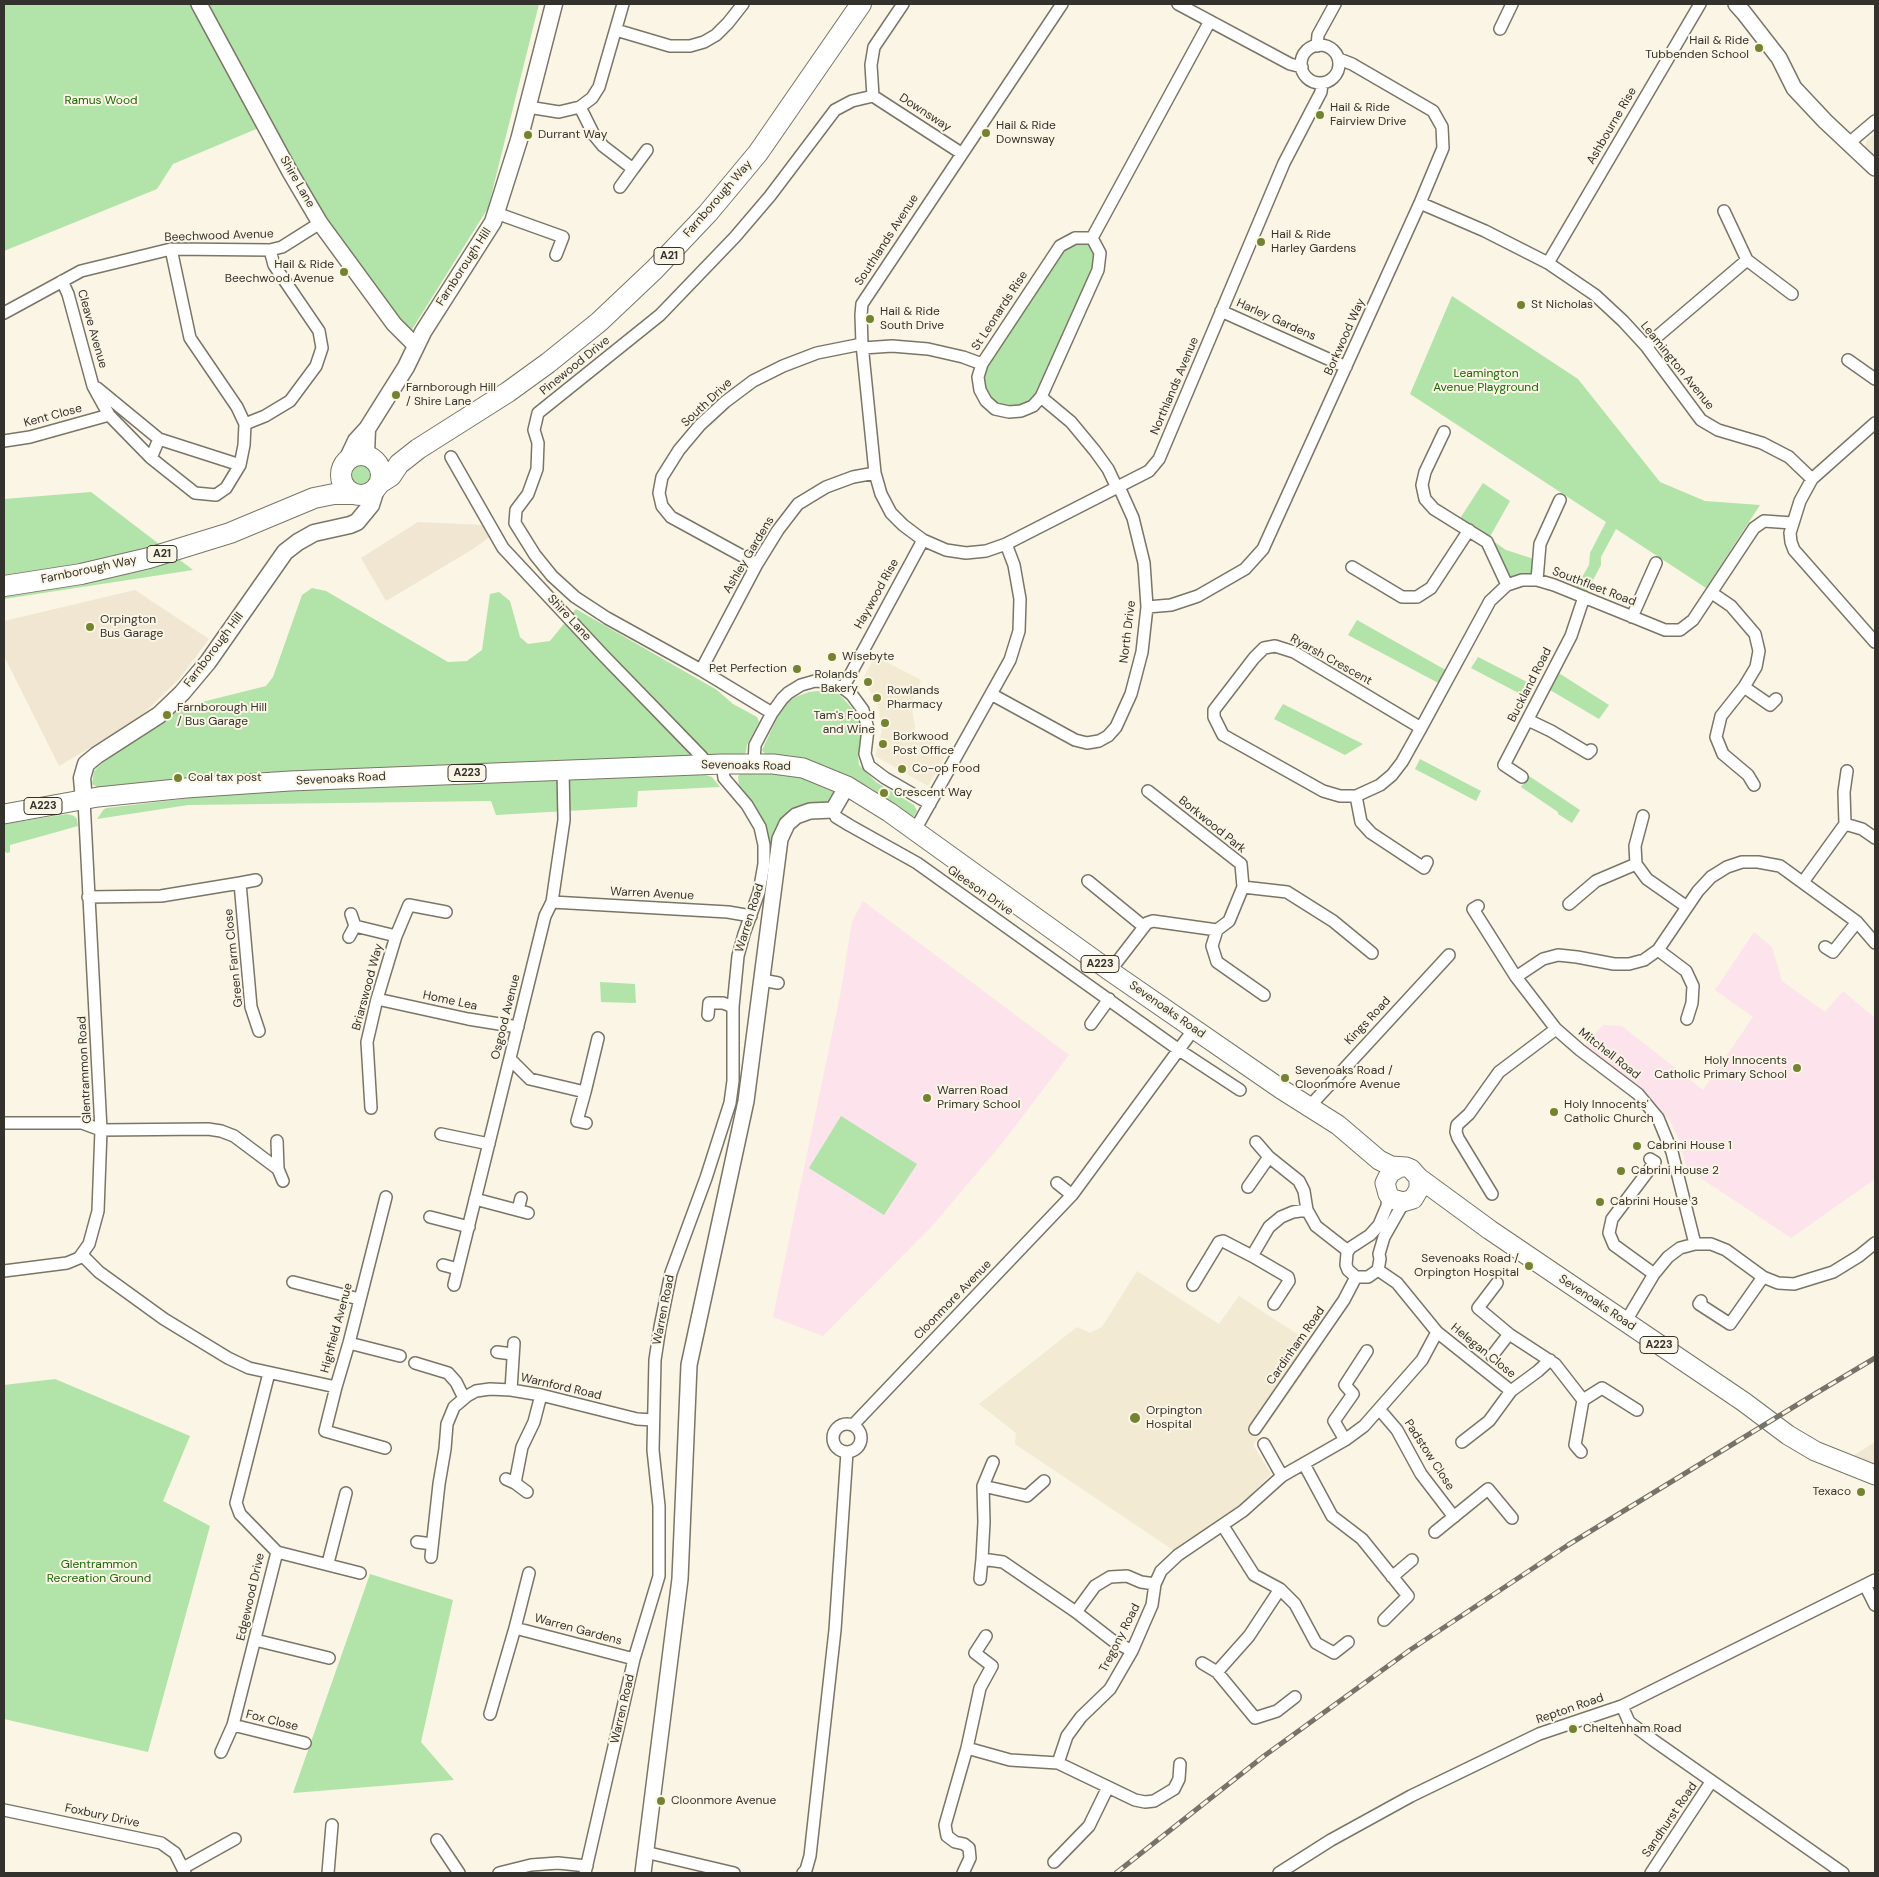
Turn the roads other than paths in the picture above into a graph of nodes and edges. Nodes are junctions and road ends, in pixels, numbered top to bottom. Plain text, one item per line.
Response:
1 (199, 4) edge
2 (554, 4) edge
3 (623, 4) edge
4 (742, 4) edge
5 (861, 4) edge
6 (903, 4) edge
7 (1062, 4) edge
8 (1178, 4) edge
9 (1335, 4) edge
10 (1512, 4) edge
11 (1700, 4) edge
12 (1736, 4) edge
13 (1210, 22) junction
14 (1500, 29) dead end
15 (616, 30) junction
16 (1317, 46) junction
17 (1339, 59) junction
18 (1302, 67) junction
19 (1322, 83) junction
20 (873, 96) junction
21 (528, 107) junction
22 (580, 107) junction
23 (1875, 121) edge
24 (1849, 142) junction
25 (647, 150) dead end
26 (961, 153) junction
27 (1875, 168) edge
28 (633, 169) junction
29 (620, 187) dead end
30 (1420, 202) junction
31 (1724, 211) dead end
32 (496, 213) junction
33 (320, 223) junction
34 (1092, 238) junction
35 (171, 249) junction
36 (270, 250) junction
37 (556, 255) dead end
38 (1747, 260) junction
39 (1548, 263) junction
40 (62, 281) junction
41 (1792, 294) dead end
42 (1221, 311) junction
43 (4, 313) edge
44 (416, 346) junction
45 (863, 346) junction
46 (1646, 346) junction
47 (1848, 360) dead end
48 (982, 364) junction
49 (1346, 367) junction
50 (1875, 379) edge
51 (93, 386) junction
52 (1041, 397) junction
53 (109, 415) junction
54 (1875, 423) edge
55 (245, 424) junction
56 (1444, 432) dead end
57 (159, 439) junction
58 (4, 441) edge
59 (418, 448) junction
60 (451, 457) dead end
61 (151, 458) junction
62 (357, 461) junction
63 (240, 465) junction
64 (875, 473) junction
65 (1812, 479) junction
66 (1118, 488) junction
67 (367, 490) junction
68 (314, 498) junction
69 (1560, 500) dead end
70 (1792, 523) junction
71 (1469, 530) junction
72 (923, 540) junction
73 (1006, 544) junction
74 (1656, 563) dead end
75 (757, 564) junction
76 (1352, 567) dead end
77 (1537, 580) junction
78 (1507, 585) junction
79 (4, 586) edge
80 (1712, 593) junction
81 (1584, 597) junction
82 (1147, 607) junction
83 (1632, 616) junction
84 (1875, 642) edge
85 (701, 670) junction
86 (1744, 687) junction
87 (843, 688) junction
88 (991, 694) junction
89 (1776, 699) dead end
90 (772, 713) junction
91 (1528, 720) junction
92 (1421, 728) junction
93 (1591, 750) dead end
94 (714, 764) junction
95 (754, 764) junction
96 (563, 770) junction
97 (1847, 771) dead end
98 (1522, 777) dead end
99 (1754, 785) dead end
100 (847, 786) junction
101 (1148, 791) dead end
102 (1356, 796) junction
103 (84, 800) junction
104 (930, 804) junction
105 (833, 810) junction
106 (4, 814) edge
107 (1642, 816) dead end
108 (1845, 824) junction
109 (915, 830) junction
110 (1875, 838) edge
111 (1427, 862) dead end
112 (1636, 864) junction
113 (256, 880) dead end
114 (1088, 881) dead end
115 (1804, 882) junction
116 (240, 883) junction
117 (1242, 887) junction
118 (88, 896) junction
119 (552, 902) junction
120 (1569, 904) dead end
121 (1478, 906) dead end
122 (1687, 907) junction
123 (351, 914) dead end
124 (439, 914) dead end
125 (751, 916) junction
126 (1857, 922) junction
127 (355, 926) junction
128 (1144, 926) junction
129 (1217, 930) junction
130 (396, 936) junction
131 (349, 937) dead end
132 (1875, 943) edge
133 (1825, 947) dead end
134 (1658, 950) junction
135 (1372, 954) dead end
136 (1448, 955) dead end
137 (1110, 971) junction
138 (1516, 977) junction
139 (762, 980) junction
140 (778, 983) dead end
141 (1264, 995) dead end
142 (377, 999) junction
143 (1109, 999) junction
144 (733, 1007) junction
145 (708, 1015) dead end
146 (1687, 1019) dead end
147 (1091, 1024) dead end
148 (518, 1027) junction
149 (1194, 1029) junction
150 (1556, 1029) junction
151 (259, 1030) dead end
152 (598, 1038) dead end
153 (1178, 1050) junction
154 (510, 1059) junction
155 (1240, 1090) dead end
156 (585, 1092) junction
157 (1309, 1107) junction
158 (371, 1108) dead end
159 (4, 1123) edge
160 (586, 1123) dead end
161 (101, 1130) junction
162 (442, 1134) dead end
163 (1355, 1140) junction
164 (277, 1141) dead end
165 (1256, 1142) dead end
166 (489, 1144) junction
167 (1269, 1156) junction
168 (1650, 1159) dead end
169 (1400, 1167) junction
170 (278, 1169) junction
171 (1419, 1178) junction
172 (282, 1181) dead end
173 (1057, 1183) dead end
174 (1248, 1187) dead end
175 (1387, 1192) junction
176 (1492, 1194) dead end
177 (1072, 1195) junction
178 (386, 1197) dead end
179 (521, 1198) dead end
180 (476, 1199) junction
181 (1410, 1200) junction
182 (1449, 1202) junction
183 (1307, 1210) junction
184 (430, 1217) dead end
185 (469, 1227) junction
186 (1360, 1243) junction
187 (1875, 1243) edge
188 (1695, 1244) junction
189 (1348, 1251) junction
190 (1379, 1254) junction
191 (82, 1255) junction
192 (1252, 1256) junction
193 (443, 1265) dead end
194 (458, 1269) junction
195 (1378, 1270) junction
196 (4, 1271) edge
197 (1654, 1274) junction
198 (1356, 1277) junction
199 (1763, 1277) junction
200 (294, 1282) dead end
201 (1497, 1283) dead end
202 (454, 1285) dead end
203 (1193, 1285) dead end
204 (360, 1299) junction
205 (1701, 1301) dead end
206 (1274, 1304) dead end
207 (1626, 1321) junction
208 (1437, 1332) junction
209 (1509, 1334) junction
210 (349, 1342) junction
211 (1367, 1351) dead end
212 (497, 1352) dead end
213 (400, 1356) dead end
214 (1492, 1356) dead end
215 (1550, 1360) junction
216 (415, 1363) dead end
217 (269, 1373) junction
218 (336, 1387) junction
219 (511, 1390) junction
220 (1511, 1392) junction
221 (541, 1395) junction
222 (464, 1398) junction
223 (1583, 1400) junction
224 (1379, 1410) junction
225 (1637, 1410) dead end
226 (653, 1420) junction
227 (853, 1425) junction
228 (1255, 1429) dead end
229 (1345, 1440) junction
230 (1462, 1442) dead end
231 (1264, 1444) dead end
232 (384, 1448) dead end
233 (846, 1452) junction
234 (1581, 1452) dead end
235 (993, 1462) dead end
236 (1304, 1464) junction
237 (1875, 1475) edge
238 (1282, 1476) junction
239 (1044, 1481) dead end
240 (983, 1486) junction
241 (527, 1492) dead end
242 (346, 1493) dead end
243 (1454, 1516) junction
244 (1512, 1518) dead end
245 (1223, 1526) junction
246 (1435, 1532) dead end
247 (417, 1542) dead end
248 (432, 1544) junction
249 (277, 1552) junction
250 (431, 1557) dead end
251 (982, 1559) junction
252 (1412, 1560) dead end
253 (328, 1564) junction
254 (360, 1572) dead end
255 (529, 1573) dead end
256 (1392, 1577) junction
257 (980, 1579) dead end
258 (1870, 1582) edge
259 (1155, 1584) junction
260 (1280, 1589) junction
261 (1875, 1605) edge
262 (1076, 1612) junction
263 (1384, 1620) dead end
264 (515, 1628) junction
265 (986, 1636) dead end
266 (256, 1640) junction
267 (1348, 1642) dead end
268 (1132, 1651) junction
269 (329, 1658) dead end
270 (634, 1659) junction
271 (1202, 1664) dead end
272 (1217, 1672) junction
273 (1295, 1697) dead end
274 (1622, 1706) junction
275 (490, 1714) dead end
276 (233, 1725) junction
277 (305, 1743) dead end
278 (967, 1748) junction
279 (221, 1752) dead end
280 (1058, 1763) junction
281 (1180, 1764) dead end
282 (1711, 1782) junction
283 (1108, 1787) junction
284 (4, 1810) edge
285 (328, 1831) dead end
286 (235, 1839) dead end
287 (437, 1840) dead end
288 (645, 1852) junction
289 (1054, 1862) dead end
290 (586, 1870) edge
291 (184, 1871) edge
292 (328, 1873) edge
293 (459, 1873) edge
294 (499, 1873) edge
295 (643, 1873) edge
296 (734, 1873) edge
297 (803, 1873) edge
298 (963, 1873) edge
299 (1279, 1873) edge
300 (1651, 1873) edge
301 (1843, 1873) edge

1 - 33 street, Shire Lane
2 - 21 main road, Farnborough Hill
3 - 15 street
4 - 15 street
5 - 59 highway, Farnborough Way / A21
6 - 20 street
7 - 26 street, Southlands Avenue
8 - 13 street
9 - 16 street
10 - 14 street
11 - 39 street, Ashbourne Rise
12 - 24 street
13 - 18 street
13 - 34 street
15 - 22 street
16 - 17 street
16 - 18 street
17 - 19 street
17 - 30 street, Borkwood Way
18 - 19 street
19 - 42 street, Northlands Avenue
20 - 26 street, Downsway
20 - 85 street, Pinewood Drive
21 - 22 street
21 - 32 main road, Farnborough Hill
22 - 28 street
23 - 24 street
24 - 27 street
25 - 28 street
26 - 45 street, Southlands Avenue
28 - 29 street
30 - 39 street, Leamington Avenue
30 - 49 street, Borkwood Way
31 - 38 street
32 - 37 street
32 - 44 main road, Farnborough Hill
33 - 36 street, Beechwood Avenue
33 - 44 street, Shire Lane
34 - 48 street, St Leonards Rise
34 - 52 street
35 - 36 street, Beechwood Avenue
35 - 40 street, Beechwood Avenue
35 - 55 street
36 - 55 street
38 - 41 street
38 - 46 street
39 - 46 street, Leamington Avenue
40 - 43 street, Beechwood Avenue
40 - 51 street, Cleave Avenue
42 - 49 street, Harley Gardens
42 - 66 street, Northlands Avenue
44 - 62 main road, Farnborough Hill
45 - 48 street, South Drive
45 - 64 street, Southlands Avenue
45 - 75 street, South Drive
46 - 65 street, Leamington Avenue
47 - 50 street
48 - 52 street, St Leonards Rise
49 - 82 street, Borkwood Way
51 - 53 street, Cleave Avenue
51 - 57 street, Cleave Avenue
52 - 66 street, North Drive
53 - 58 street, Kent Close
53 - 61 street, Cleave Avenue
54 - 65 street
55 - 63 street, Cleave Avenue
56 - 71 street
57 - 61 street
57 - 63 street
59 - 62 highway, Farnborough Way / A21
59 - 67 highway, Farnborough Way / A21
60 - 94 street, Shire Lane
61 - 63 street, Cleave Avenue
62 - 67 highway
62 - 67 highway
62 - 68 highway, Farnborough Way / A21
64 - 72 street, Southlands Avenue
64 - 75 street, Ashley Gardens
65 - 70 street
66 - 73 street, Northlands Avenue
66 - 82 street, North Drive
67 - 68 highway, Farnborough Way / A21
67 - 103 main road, Farnborough Hill
68 - 79 highway, Farnborough Way / A21
69 - 77 street
70 - 80 street, Southfleet Road
70 - 84 street
71 - 76 street
71 - 78 street
72 - 73 street, Northlands Avenue
72 - 87 street, Haywood Rise
73 - 88 street
74 - 83 street
75 - 85 street, Ashley Gardens
77 - 78 street, Southfleet Road
77 - 81 street, Southfleet Road
78 - 92 street
80 - 83 street, Southfleet Road
80 - 86 street
81 - 83 street, Southfleet Road
81 - 91 street, Buckland Road
82 - 88 street, North Drive
85 - 90 street, Pinewood Drive
86 - 89 street
86 - 99 street
87 - 90 street
87 - 104 street
88 - 104 street
90 - 95 street
91 - 93 street
91 - 98 street, Buckland Road
92 - 102 street
92 - 102 street, Ryarsh Crescent
94 - 95 main road, Sevenoaks Road / A223
94 - 96 main road, Sevenoaks Road / A223
94 - 125 street, Warren Road
95 - 100 main road, Sevenoaks Road / A223
96 - 103 main road, Sevenoaks Road / A223
96 - 119 street, Osgood Avenue
97 - 108 street
100 - 105 street
100 - 109 main road, Sevenoaks Road / A223
101 - 117 street, Borkwood Park
102 - 111 street
103 - 106 main road, A223
103 - 118 street, Glentrammon Road
104 - 109 street
105 - 139 street, Warren Road
105 - 143 street, Gleeson Drive
107 - 112 street
108 - 110 street
108 - 115 street
109 - 137 main road, Sevenoaks Road / A223
112 - 120 street
112 - 122 street
113 - 116 street
114 - 128 street
115 - 122 street
115 - 126 street
116 - 118 street
116 - 151 street, Green Farm Close
117 - 129 street, Borkwood Park
117 - 135 street
118 - 161 street, Glentrammon Road
119 - 125 street, Warren Avenue
119 - 148 street, Osgood Avenue
121 - 138 street, Mitchell Road
122 - 134 street
123 - 127 street
124 - 130 street, Briarswood Way
125 - 144 street, Warren Road
126 - 132 street
126 - 133 street
127 - 130 street
127 - 131 street
128 - 129 street
128 - 137 street
129 - 141 street
130 - 142 street, Briarswood Way
134 - 138 street
134 - 146 street
136 - 157 street, Kings Road
137 - 149 main road, Sevenoaks Road / A223
138 - 150 street, Mitchell Road
139 - 140 street
139 - 288 street, Warren Road
142 - 148 street, Home Lea
142 - 158 street, Briarswood Way
143 - 147 street
143 - 153 street, Gleeson Drive
144 - 145 street
144 - 226 street, Warren Road
148 - 154 street, Osgood Avenue
149 - 153 street, Cloonmore Avenue
149 - 157 main road, Sevenoaks Road / A223
150 - 176 street
150 - 188 street, Mitchell Road
152 - 156 street
153 - 155 street, Gleeson Drive
153 - 177 street, Cloonmore Avenue
154 - 156 street
154 - 166 street, Osgood Avenue
156 - 160 street
157 - 163 main road, Sevenoaks Road / A223
159 - 161 street
161 - 170 street
161 - 191 street, Glentrammon Road
162 - 166 street
163 - 169 main road, Sevenoaks Road / A223
163 - 175 main road, Sevenoaks Road / A223
164 - 170 street
165 - 167 street
166 - 180 street, Osgood Avenue
167 - 174 street
167 - 183 street
168 - 197 street
169 - 171 main road, A223
169 - 175 main road
170 - 172 street
171 - 181 main road
171 - 182 main road, Sevenoaks Road / A223
173 - 177 street
175 - 181 main road, A223
175 - 186 street
177 - 227 street, Cloonmore Avenue
178 - 204 street, Highfield Avenue
179 - 180 street
180 - 185 street, Osgood Avenue
181 - 182 main road, Sevenoaks Road / A223
181 - 190 street
182 - 207 main road, Sevenoaks Road / A223
183 - 189 street
183 - 192 street
184 - 185 street
185 - 194 street, Osgood Avenue
186 - 189 street
186 - 190 street
187 - 199 street
188 - 197 street
188 - 199 street
189 - 198 street
190 - 195 street
191 - 196 street
191 - 217 street, Highfield Avenue
192 - 203 street
192 - 206 street
193 - 194 street
194 - 202 street, Osgood Avenue
195 - 198 street
195 - 208 street
197 - 207 street
198 - 228 street, Cardinham Road
199 - 205 street
200 - 204 street
201 - 209 street
204 - 210 street, Highfield Avenue
207 - 237 main road, Sevenoaks Road / A223
208 - 220 street, Helegan Close
208 - 224 street, Tregony Road
209 - 214 street
209 - 215 street
210 - 213 street
210 - 218 street, Highfield Avenue
211 - 229 street
212 - 219 street
215 - 220 street, Helegan Close
215 - 223 street
216 - 222 street
217 - 218 street, Highfield Avenue
217 - 249 street, Edgewood Drive
218 - 232 street
219 - 221 street, Warnford Road
219 - 222 street, Warnford Road
220 - 230 street, Helegan Close
221 - 226 street, Warnford Road
221 - 241 street
222 - 248 street
223 - 225 street
223 - 234 street
224 - 229 street, Tregony Road
224 - 243 street, Padstow Close
226 - 270 street, Warren Road
227 - 233 street
227 - 233 street, Cloonmore Avenue
229 - 236 street, Tregony Road
231 - 238 street
233 - 297 street
235 - 240 street
236 - 238 street, Tregony Road
236 - 256 street
238 - 245 street, Tregony Road
239 - 240 street
240 - 251 street
242 - 253 street
243 - 244 street
243 - 246 street
245 - 259 street, Tregony Road
245 - 260 street
247 - 248 street
248 - 250 street
249 - 253 street
249 - 266 street, Edgewood Drive
251 - 257 street
251 - 262 street
252 - 256 street
253 - 254 street
255 - 264 street, Warren Gardens
256 - 263 street
258 - 261 street
258 - 274 street, Repton Road
259 - 262 street
259 - 268 street, Tregony Road
260 - 267 street
260 - 272 street
262 - 268 street
264 - 270 street, Warren Gardens
264 - 275 street, Warren Gardens
265 - 278 street
266 - 269 street
266 - 276 street, Edgewood Drive
268 - 280 street, Tregony Road
270 - 290 street, Warren Road
271 - 272 street
272 - 273 street
274 - 282 street
274 - 299 street, Repton Road
276 - 277 street, Fox Close
276 - 279 street, Edgewood Drive
278 - 280 street
278 - 298 street
280 - 283 street
281 - 283 street
282 - 300 street, Sandhurst Road
282 - 301 street
283 - 289 street
284 - 291 street, Foxbury Drive
285 - 292 street
286 - 291 street
287 - 293 street
288 - 295 street, Warren Road
288 - 296 street
290 - 294 street

